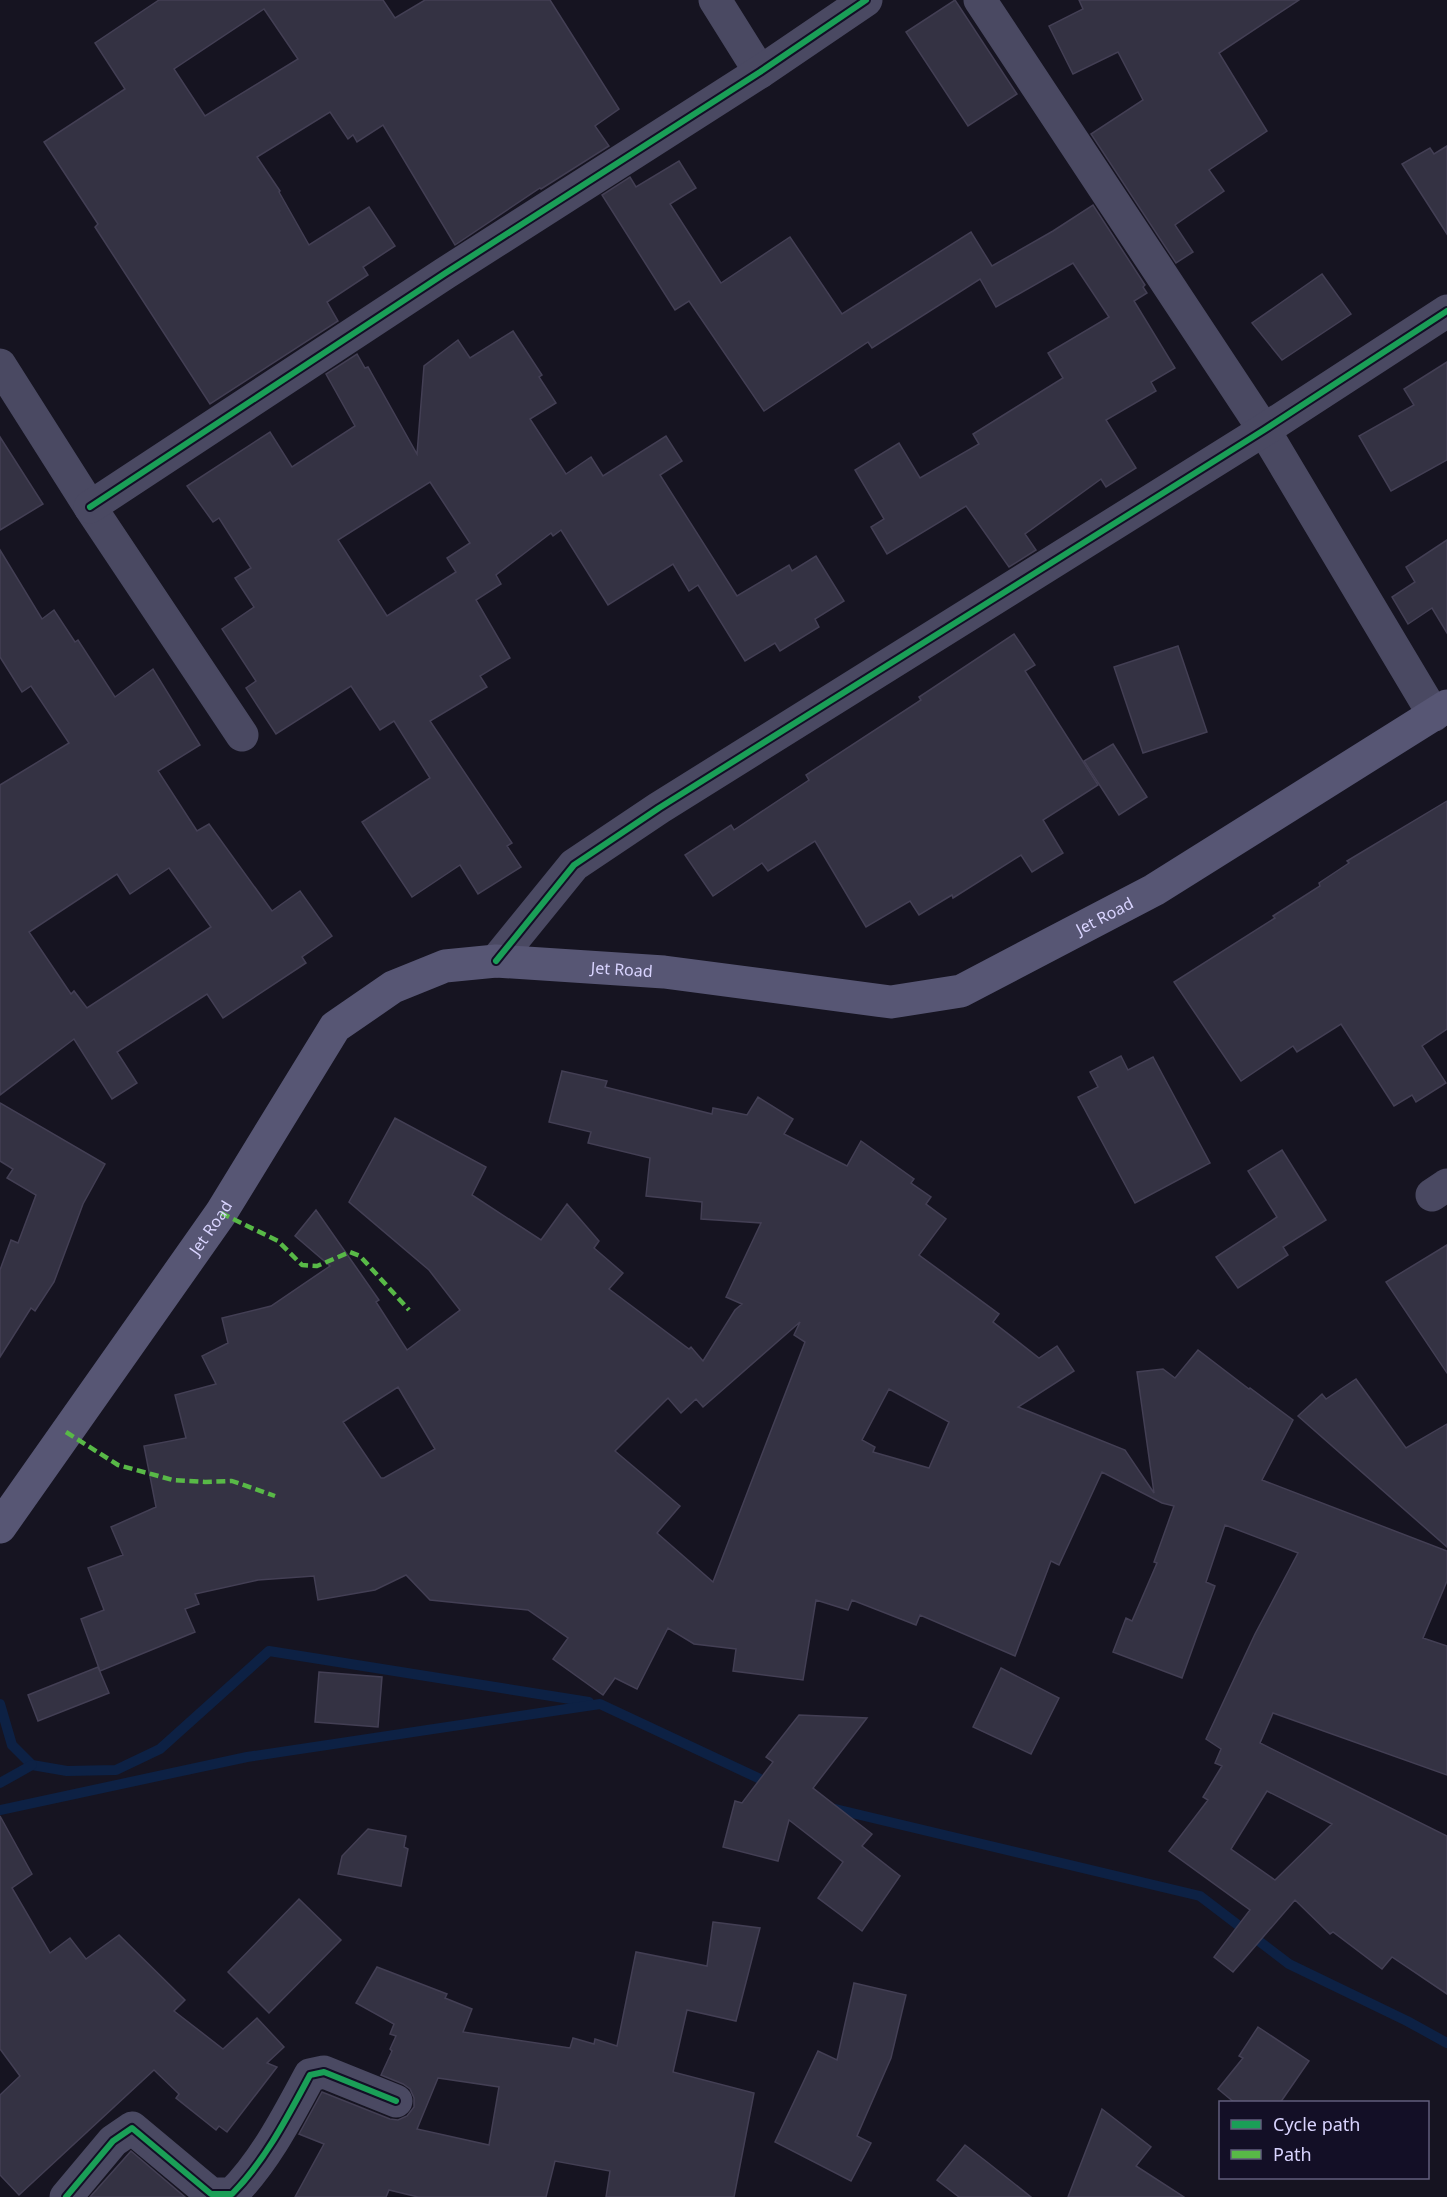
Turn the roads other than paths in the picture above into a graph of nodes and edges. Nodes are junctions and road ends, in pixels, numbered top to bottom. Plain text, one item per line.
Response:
1 (715, 0) edge
2 (866, 0) edge
3 (980, 0) edge
4 (760, 72) junction
5 (1447, 311) edge
6 (0, 365) edge
7 (1264, 430) junction
8 (90, 507) junction
9 (1441, 710) edge
10 (242, 735) dead end
11 (496, 961) junction
12 (0, 1527) edge
13 (396, 2101) dead end
14 (66, 2197) edge

1 - 4 street
2 - 4 street
3 - 7 street
4 - 8 street
5 - 7 street
6 - 8 street
7 - 9 street
7 - 11 street
8 - 10 street
9 - 11 main road, Jet Road
11 - 12 main road, Jet Road
13 - 14 street

